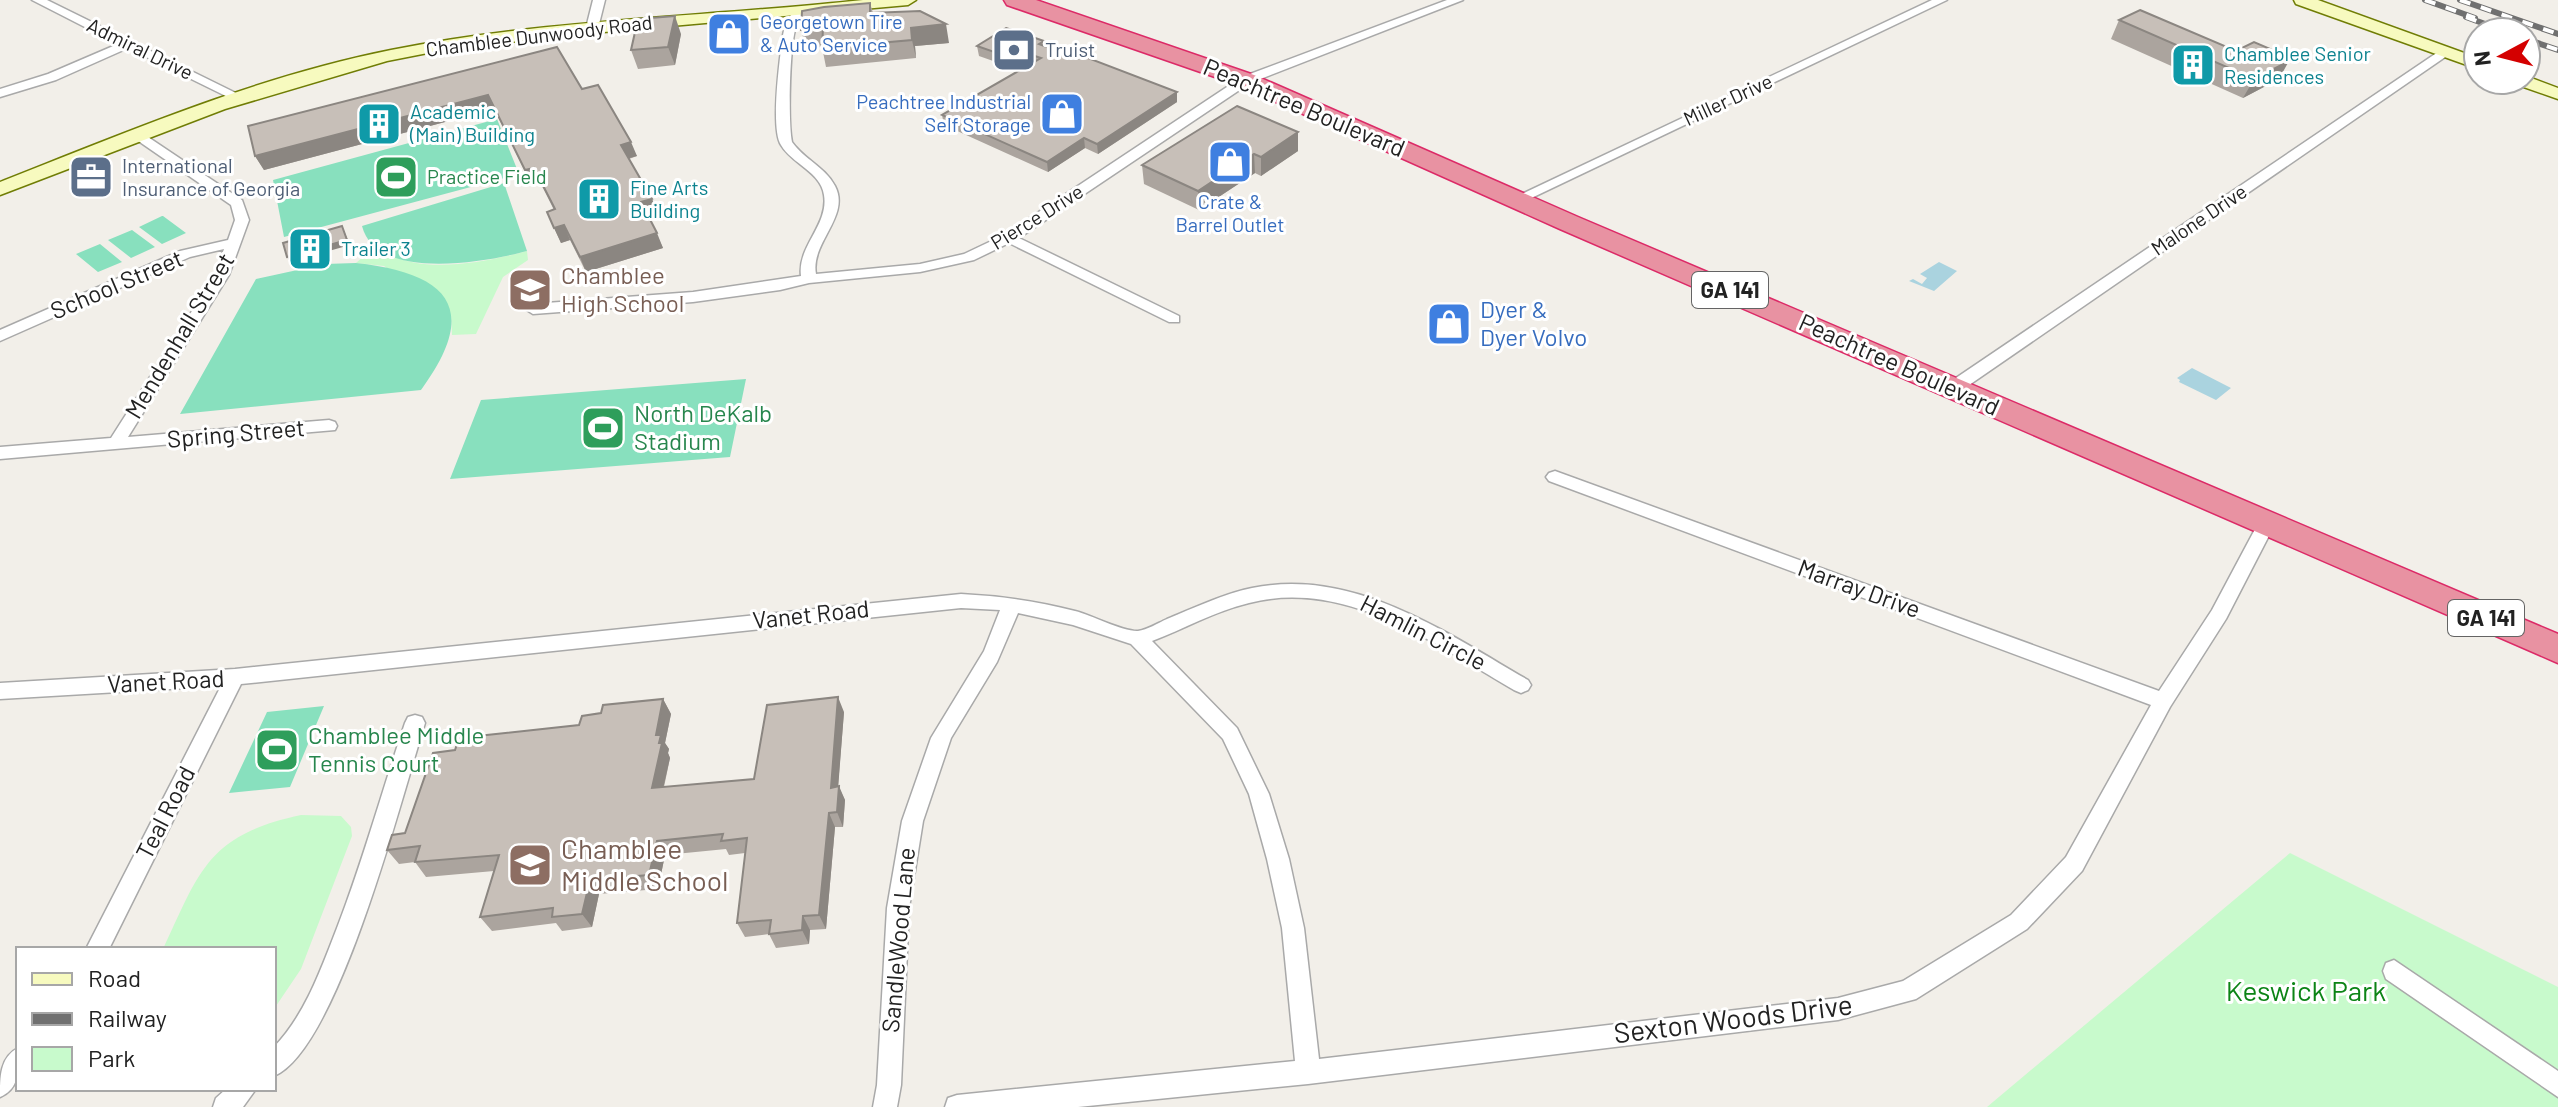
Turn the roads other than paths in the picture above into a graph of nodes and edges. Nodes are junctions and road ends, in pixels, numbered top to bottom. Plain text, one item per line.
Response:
1 (38, 0) edge
2 (599, 0) edge
3 (908, 0) edge
4 (1457, 0) edge
5 (1941, 0) edge
6 (2302, 0) edge
7 (1026, 2) edge
8 (790, 15) junction
9 (592, 28) junction
10 (130, 43) junction
11 (2445, 53) junction
12 (2462, 59) edge
13 (1246, 80) junction
14 (0, 93) edge
15 (242, 99) junction
16 (139, 135) junction
17 (0, 189) edge
18 (1516, 200) junction
19 (1009, 238) junction
20 (236, 242) junction
21 (809, 279) junction
22 (533, 309) dead end
23 (1174, 319) dead end
24 (0, 336) edge
25 (1953, 388) junction
26 (329, 426) dead end
27 (116, 443) junction
28 (0, 453) edge
29 (1555, 477) dead end
30 (2267, 522) junction
31 (1011, 604) junction
32 (1138, 639) junction
33 (2558, 646) edge
34 (235, 677) junction
35 (1521, 685) dead end
36 (0, 691) edge
37 (2163, 701) junction
38 (415, 723) dead end
39 (98, 947) edge
40 (2394, 971) dead end
41 (16, 1063) edge
42 (276, 1063) edge
43 (1308, 1072) junction
44 (0, 1085) edge
45 (2558, 1085) edge
46 (242, 1091) edge
47 (225, 1107) edge
48 (885, 1107) edge
49 (957, 1107) edge

1 - 10 street, Admiral Drive
2 - 9 street
3 - 8 street, Chamblee Dunwoody Road
4 - 13 street, Pierce Drive
5 - 18 street, Miller Drive
6 - 11 street
7 - 13 highway, Peachtree Boulevard / GA 141
8 - 9 street, Chamblee Dunwoody Road
8 - 21 street
9 - 15 street, Chamblee Dunwoody Road
10 - 14 street
10 - 15 street, Admiral Drive
11 - 12 street
11 - 25 street, Malone Drive
13 - 18 highway, Peachtree Boulevard / GA 141
13 - 19 street, Pierce Drive
15 - 16 street, Chamblee Dunwoody Road
16 - 17 street, Chamblee Dunwoody Road
16 - 20 street, Mendenhall Street
18 - 25 highway, Peachtree Boulevard / GA 141
19 - 21 street, Pierce Drive
19 - 23 street
20 - 24 street, School Street
20 - 27 street, Mendenhall Street
21 - 22 street, Pierce Drive
25 - 30 highway, Peachtree Boulevard / GA 141
26 - 27 street, Spring Street
27 - 28 street, Spring Street
29 - 37 street, Marray Drive
30 - 33 highway, Peachtree Boulevard / GA 141
30 - 37 street, Sexton Woods Drive
31 - 32 street, Vanet Road
31 - 34 street, Vanet Road
31 - 48 street, SandleWood Lane
32 - 35 street, Hamlin Circle
32 - 43 street, Vanet Road
34 - 36 street, Vanet Road
34 - 39 street, Teal Road
37 - 43 street, Sexton Woods Drive
38 - 42 street
40 - 45 street
41 - 44 street
43 - 49 street, Sexton Woods Drive
46 - 47 street

